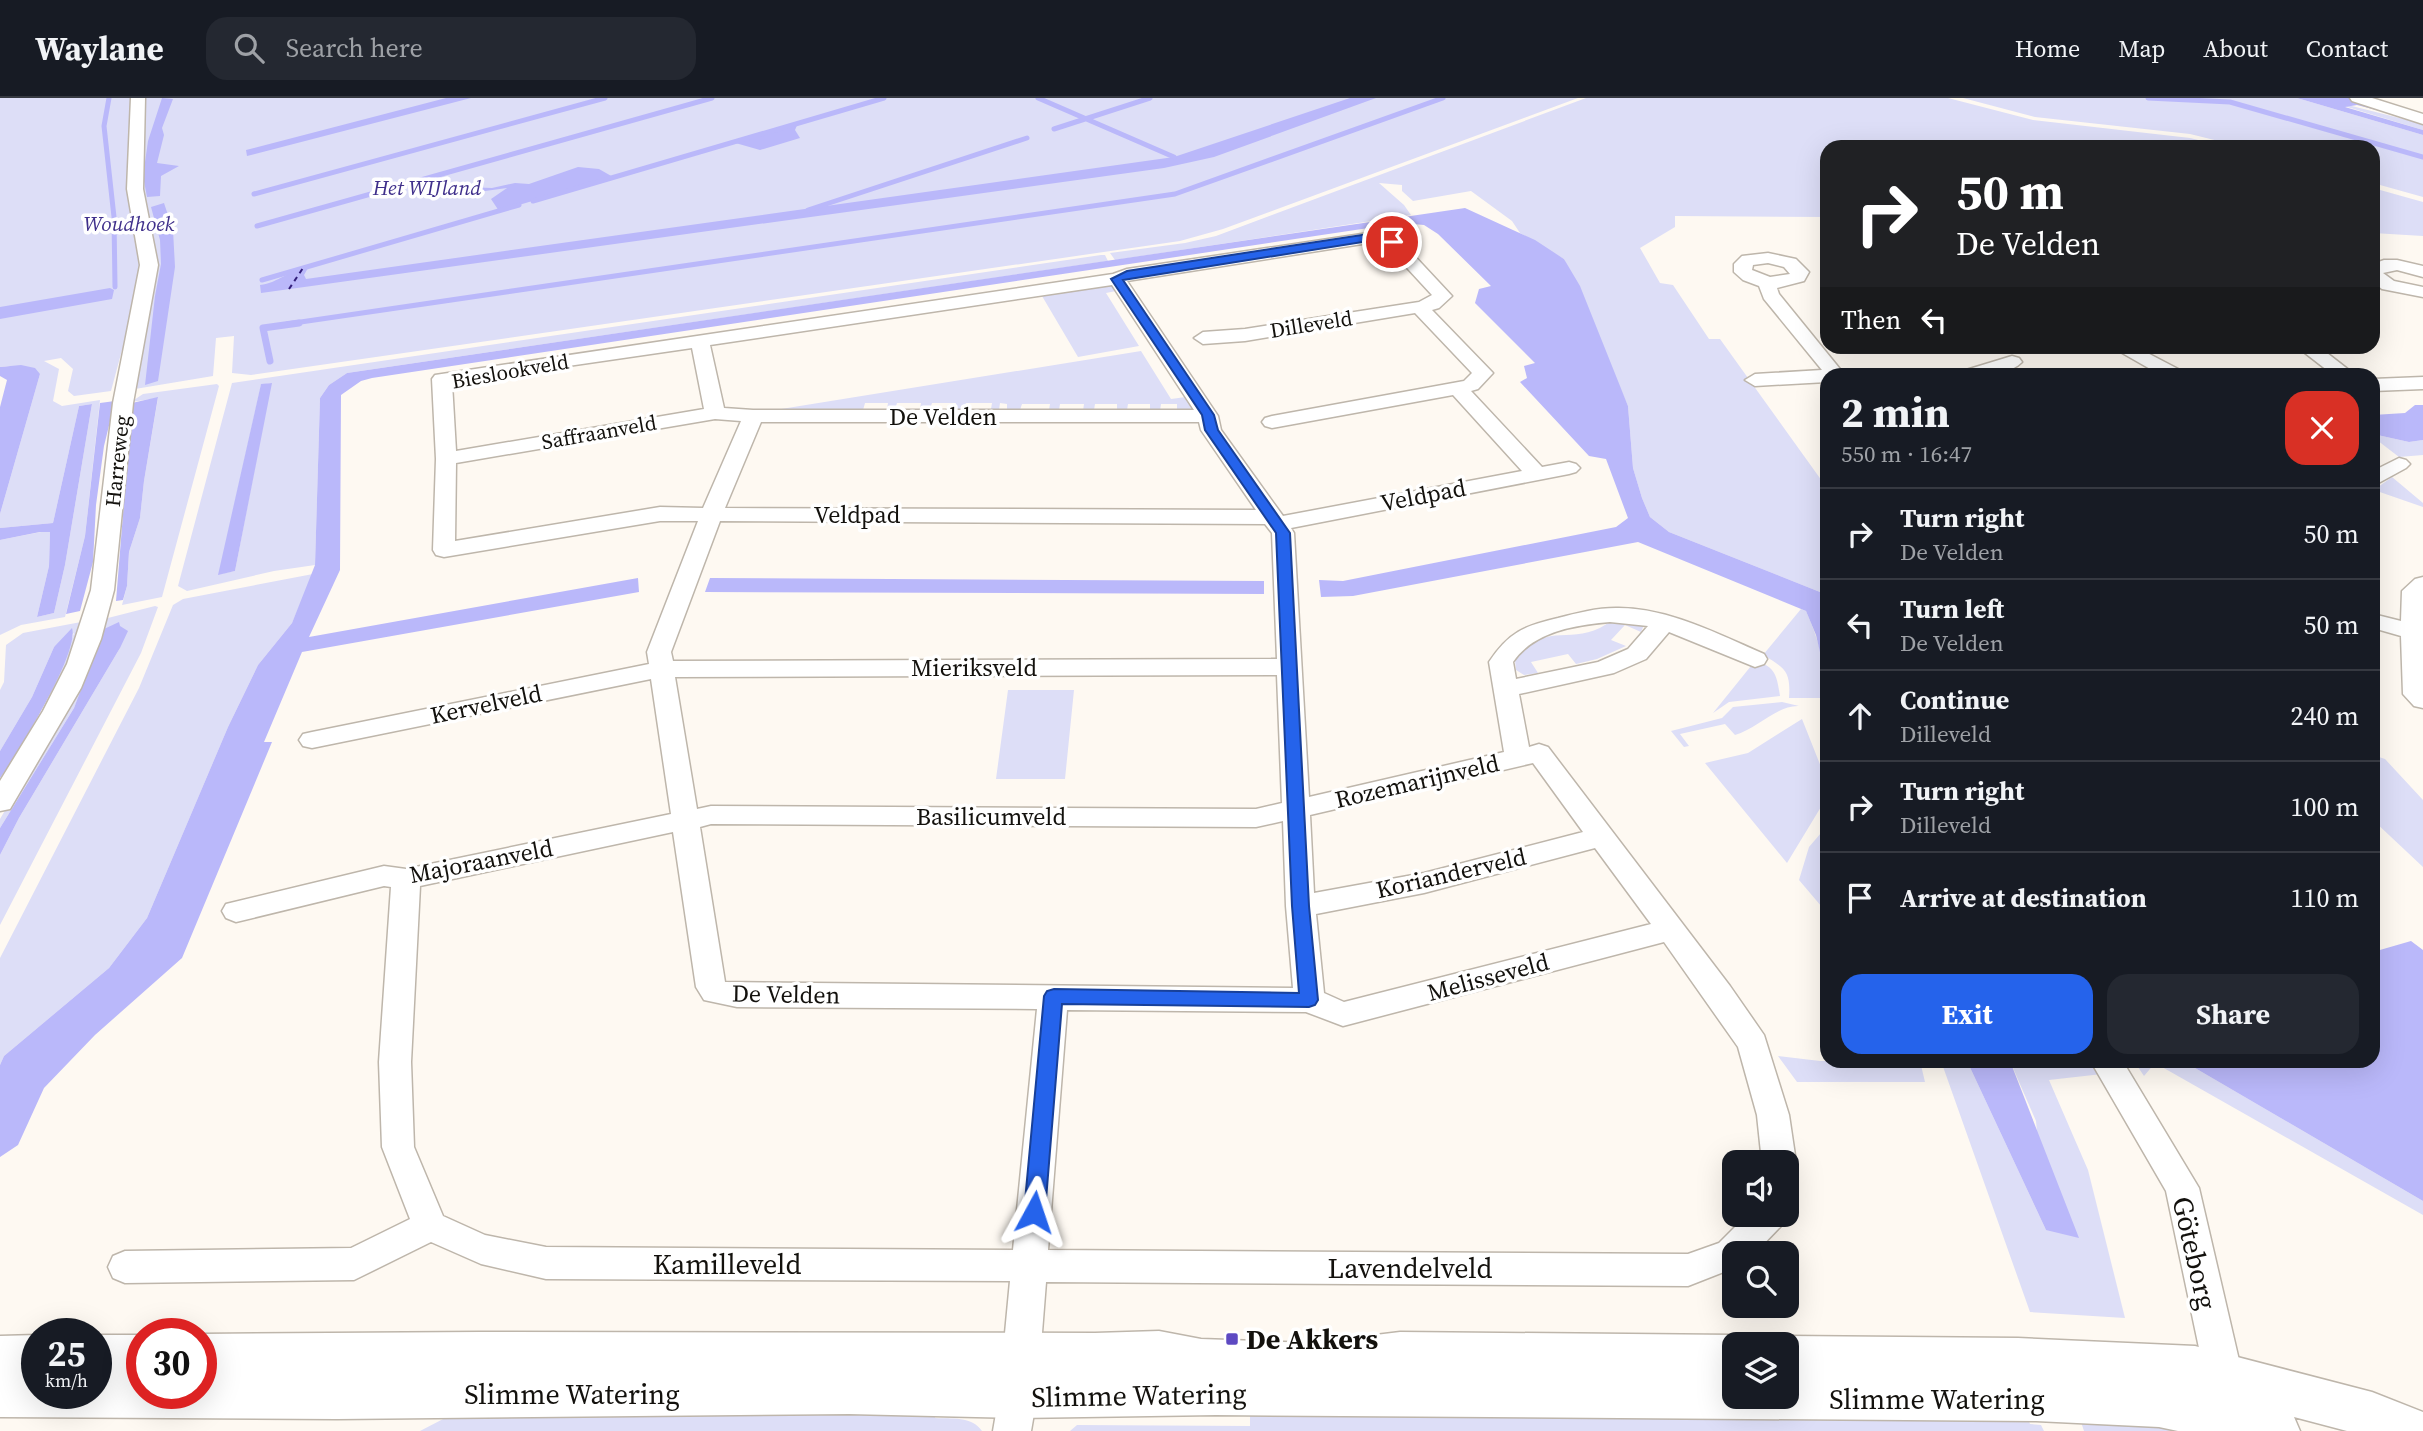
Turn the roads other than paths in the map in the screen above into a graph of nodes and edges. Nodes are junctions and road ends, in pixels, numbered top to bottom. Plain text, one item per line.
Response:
1 (138, 98) edge
2 (2357, 98) edge
3 (2423, 119) edge
4 (2380, 268) edge
5 (2423, 272) edge
6 (1117, 279) junction
7 (2380, 279) edge
8 (1767, 282) dead end
9 (2423, 292) edge
10 (1419, 307) junction
11 (1202, 338) dead end
12 (700, 342) junction
13 (2134, 354) edge
14 (2316, 354) edge
15 (2012, 362) dead end
16 (1830, 368) edge
17 (1992, 368) edge
18 (2161, 368) edge
19 (2336, 368) edge
20 (1820, 376) edge
21 (1755, 380) dead end
22 (2423, 383) edge
23 (2380, 385) edge
24 (1458, 387) junction
25 (715, 413) junction
26 (1208, 415) junction
27 (753, 416) junction
28 (1272, 422) dead end
29 (446, 459) junction
30 (2399, 464) dead end
31 (1569, 468) dead end
32 (1536, 473) junction
33 (2380, 476) edge
34 (712, 513) junction
35 (1275, 521) junction
36 (444, 550) joint
37 (2423, 584) edge
38 (1664, 623) junction
39 (2380, 623) edge
40 (2418, 632) edge
41 (1755, 659) dead end
42 (1289, 667) junction
43 (660, 669) junction
44 (1505, 689) junction
45 (2423, 700) edge
46 (312, 740) dead end
47 (1528, 755) junction
48 (0, 803) edge
49 (1296, 809) junction
50 (685, 818) junction
51 (1601, 837) junction
52 (406, 880) junction
53 (1300, 906) junction
54 (236, 911) dead end
55 (1668, 930) junction
56 (1054, 996) junction
57 (1309, 1000) junction
58 (2110, 1068) edge
59 (1777, 1150) edge
60 (430, 1226) junction
61 (1757, 1227) edge
62 (1030, 1266) junction
63 (125, 1267) dead end
64 (217, 1356) edge
65 (21, 1357) edge
66 (1722, 1357) edge
67 (0, 1358) edge
68 (1799, 1358) edge
69 (2223, 1376) junction
70 (1018, 1394) edge
71 (0, 1395) edge
72 (2255, 1426) edge
73 (2412, 1431) edge

1 - 48 street, Harreweg
2 - 3 street
4 - 5 street
6 - 10 street
6 - 12 street, Bieslookveld
6 - 26 street
7 - 9 street
8 - 16 street
10 - 11 street, Dilleveld
10 - 24 street
12 - 25 street
12 - 29 street, Bieslookveld
13 - 18 street
14 - 19 street
15 - 17 street
20 - 21 street
22 - 23 street
24 - 28 street
24 - 32 street
25 - 27 street, Saffraanveld
25 - 29 street, Saffraanveld
26 - 27 street, De Velden
26 - 35 street
27 - 34 street, De Velden
29 - 36 street, Bieslookveld
30 - 33 street
31 - 32 street, Veldpad
32 - 35 street, Veldpad
34 - 35 street, Veldpad
34 - 36 street, Veldpad
34 - 43 street, De Velden
35 - 42 street
37 - 40 street
38 - 41 street
38 - 44 street
38 - 44 street
39 - 40 street
40 - 45 street
42 - 43 street, Mieriksveld
42 - 49 street
43 - 46 street, Kervelveld
43 - 50 street, De Velden
44 - 47 street
47 - 49 street, Rozemarijnveld
47 - 51 street
49 - 50 street, Basilicumveld
49 - 53 street
50 - 52 street, Majoraanveld
50 - 56 street, De Velden
51 - 53 street, Korianderveld
51 - 55 street
52 - 54 street, Majoraanveld
52 - 60 street
53 - 57 street
55 - 57 street, Melisseveld
55 - 59 street
56 - 57 street, De Velden
56 - 62 street
58 - 69 street, Göteborg
60 - 62 street, Kamilleveld
60 - 63 street
61 - 62 street, Lavendelveld
62 - 70 street
64 - 70 street, Slimme Watering
65 - 67 street
66 - 70 street, Slimme Watering
68 - 69 street, Slimme Watering
69 - 72 street, Göteborg
69 - 73 street, Slimme Watering
70 - 71 street, Slimme Watering
70 - 72 street, Slimme Watering

